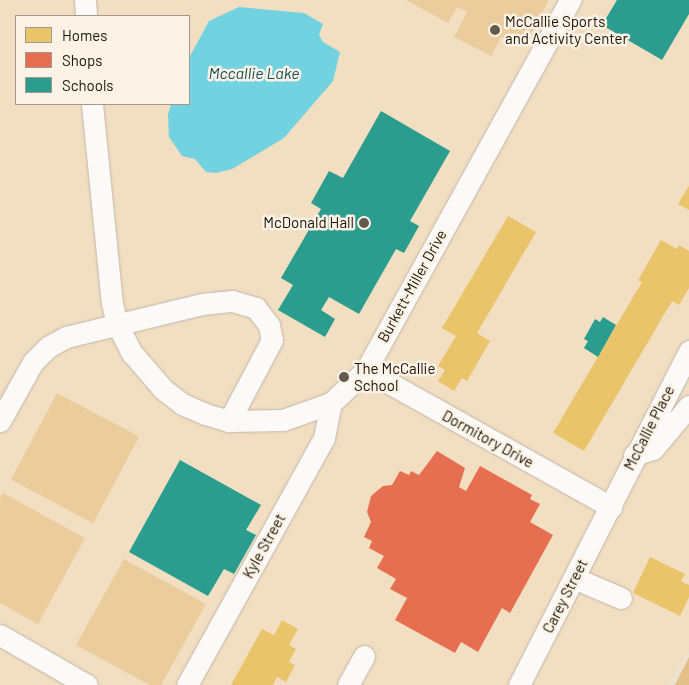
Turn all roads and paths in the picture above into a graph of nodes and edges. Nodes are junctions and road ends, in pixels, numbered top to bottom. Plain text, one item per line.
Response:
1 (85, 0) edge
2 (570, 0) edge
3 (86, 15) edge
4 (92, 105) edge
5 (117, 324) junction
6 (689, 351) edge
7 (366, 370) junction
8 (331, 403) junction
9 (689, 406) edge
10 (0, 421) edge
11 (229, 421) junction
12 (634, 455) junction
13 (611, 507) junction
14 (574, 578) junction
15 (620, 598) dead end
16 (0, 635) edge
17 (364, 656) dead end
18 (87, 685) edge
19 (187, 685) edge
20 (348, 685) edge
21 (519, 685) edge

1 - 3 street
2 - 7 street, Burkett-Miller Drive
4 - 5 street, Burkett-Miller Drive
5 - 10 street
5 - 11 street, Burkett-Miller Drive
5 - 11 street
6 - 12 street, McCallie Place
7 - 8 street, Burkett-Miller Drive
7 - 13 street, Dormitory Drive
8 - 11 street, Burkett-Miller Drive
8 - 19 street, Kyle Street
9 - 12 street
12 - 13 street, McCallie Place
13 - 14 street, Carey Street
14 - 15 street
14 - 21 street, Carey Street
16 - 18 street
17 - 20 street

